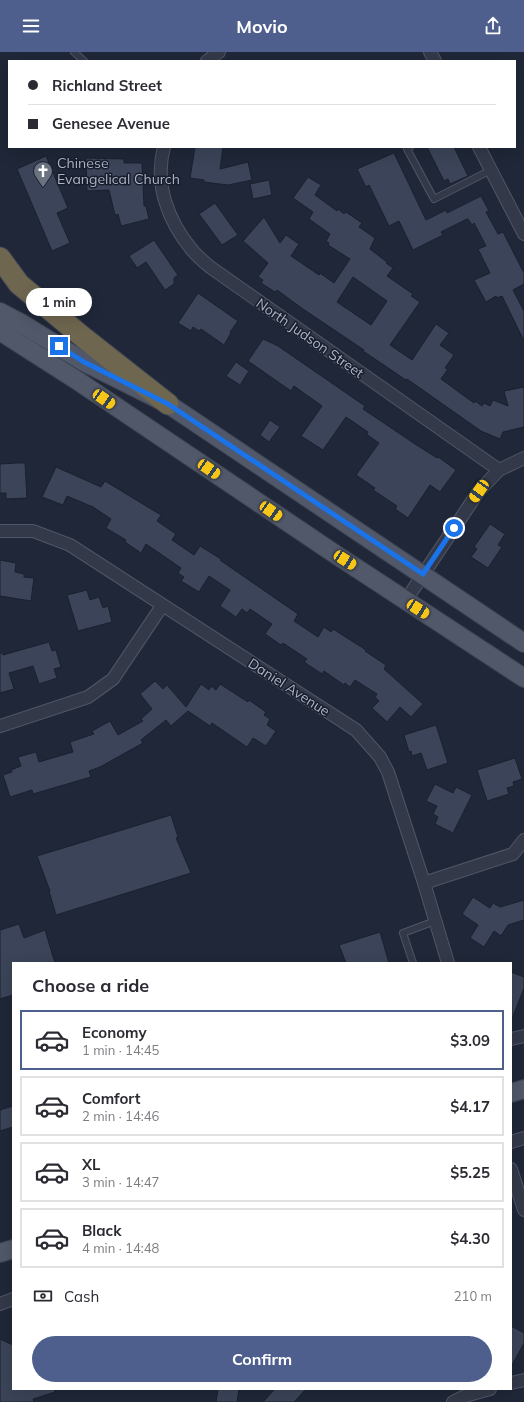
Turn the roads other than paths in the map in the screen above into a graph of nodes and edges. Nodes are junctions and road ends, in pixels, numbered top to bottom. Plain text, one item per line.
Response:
1 (74, 52) edge
2 (219, 52) edge
3 (83, 60) edge
4 (208, 60) edge
5 (164, 148) edge
6 (408, 148) edge
7 (480, 148) edge
8 (491, 170) junction
9 (524, 234) edge
10 (0, 258) edge
11 (0, 312) edge
12 (0, 331) edge
13 (168, 404) junction
14 (524, 458) edge
15 (499, 470) junction
16 (0, 530) edge
17 (423, 574) junction
18 (406, 600) junction
19 (162, 606) junction
20 (524, 642) edge
21 (524, 678) edge
22 (0, 726) edge
23 (524, 840) edge
24 (424, 883) junction
25 (435, 921) junction
26 (413, 962) edge
27 (448, 962) edge
28 (524, 1036) edge
29 (512, 1039) edge
30 (524, 1089) edge
31 (512, 1093) edge
32 (524, 1138) edge
33 (512, 1142) edge
34 (512, 1172) edge
35 (524, 1210) edge
36 (12, 1249) edge
37 (0, 1253) edge
38 (12, 1299) edge
39 (0, 1304) edge
40 (524, 1380) edge
41 (512, 1383) edge
42 (486, 1390) edge
43 (453, 1402) edge

1 - 3 lane
2 - 4 street
5 - 15 street, North Judson Street
6 - 8 lane
7 - 8 street
8 - 9 street
10 - 13 highway
11 - 13 main road
12 - 18 main road
13 - 17 main road
14 - 15 street
15 - 17 street
16 - 19 street, Daniel Avenue
17 - 18 street
17 - 20 main road
18 - 21 main road
19 - 22 street
19 - 24 street, Daniel Avenue
23 - 24 street
24 - 25 street, Daniel Avenue
25 - 26 lane
25 - 27 street, Daniel Avenue
28 - 29 street
30 - 31 main road
32 - 33 street
34 - 35 street
36 - 37 main road
38 - 39 street
40 - 41 street
42 - 43 street

